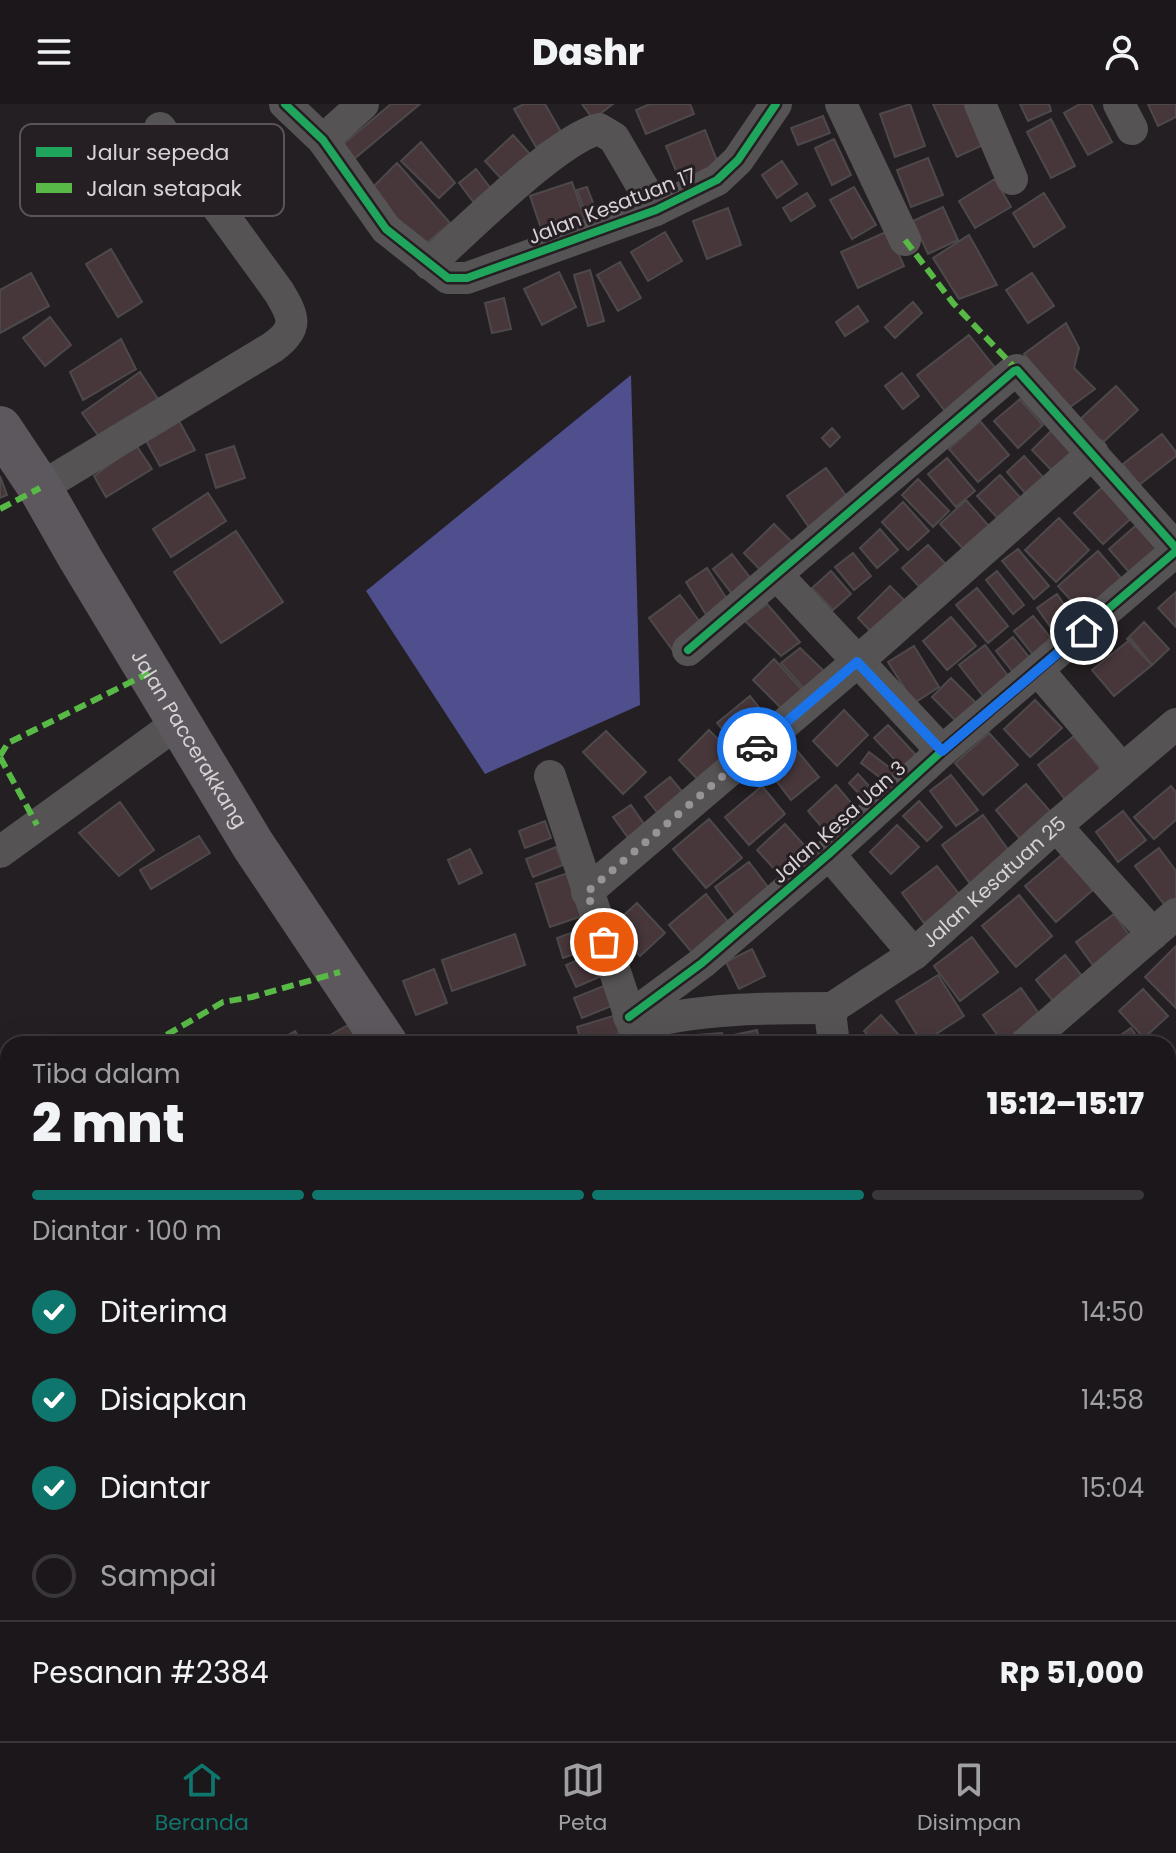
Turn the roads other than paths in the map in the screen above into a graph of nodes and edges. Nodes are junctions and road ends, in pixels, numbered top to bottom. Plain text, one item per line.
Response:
1 (285, 104) edge
2 (363, 104) edge
3 (776, 104) edge
4 (841, 104) edge
5 (980, 104) edge
6 (323, 140) junction
7 (1012, 179) dead end
8 (656, 210) junction
9 (224, 216) edge
10 (905, 240) dead end
11 (429, 264) junction
12 (0, 428) edge
13 (1093, 453) junction
14 (40, 488) junction
15 (1176, 550) edge
16 (777, 575) junction
17 (688, 650) dead end
18 (857, 662) junction
19 (1038, 670) junction
20 (179, 722) junction
21 (1176, 724) edge
22 (942, 751) junction
23 (1122, 769) junction
24 (550, 776) dead end
25 (1056, 826) junction
26 (0, 852) edge
27 (829, 854) junction
28 (587, 892) junction
29 (1164, 924) edge
30 (914, 954) junction
31 (832, 1008) junction
32 (629, 1017) junction
33 (381, 1036) edge
34 (833, 1036) edge
35 (1039, 1036) edge

1 - 6 street, Jalan Kesatuan 17
2 - 6 street
3 - 8 street, Jalan Kesatuan 17
4 - 10 street
5 - 7 street
6 - 11 street, Jalan Kesatuan 17
8 - 11 street, Jalan Kesatuan 17
8 - 11 street
9 - 14 street
12 - 14 main road, Jalan Paccerakkang
13 - 15 street
13 - 16 street
13 - 18 street
14 - 20 main road, Jalan Paccerakkang
15 - 19 street, Jalan Kesa Uan 3
16 - 17 street
16 - 18 street
18 - 22 street
18 - 28 street
19 - 22 street, Jalan Kesa Uan 3
19 - 23 street
20 - 26 street
20 - 33 main road, Jalan Paccerakkang
21 - 23 street, Jalan Kesatuan 25
22 - 27 street, Jalan Kesa Uan 3
23 - 25 street, Jalan Kesatuan 25
24 - 28 street
25 - 29 street
25 - 30 street, Jalan Kesatuan 25
27 - 30 street
27 - 32 street, Jalan Kesa Uan 3
28 - 32 street
29 - 35 street
30 - 31 street, Jalan Kesatuan 25
31 - 32 street
31 - 34 street

